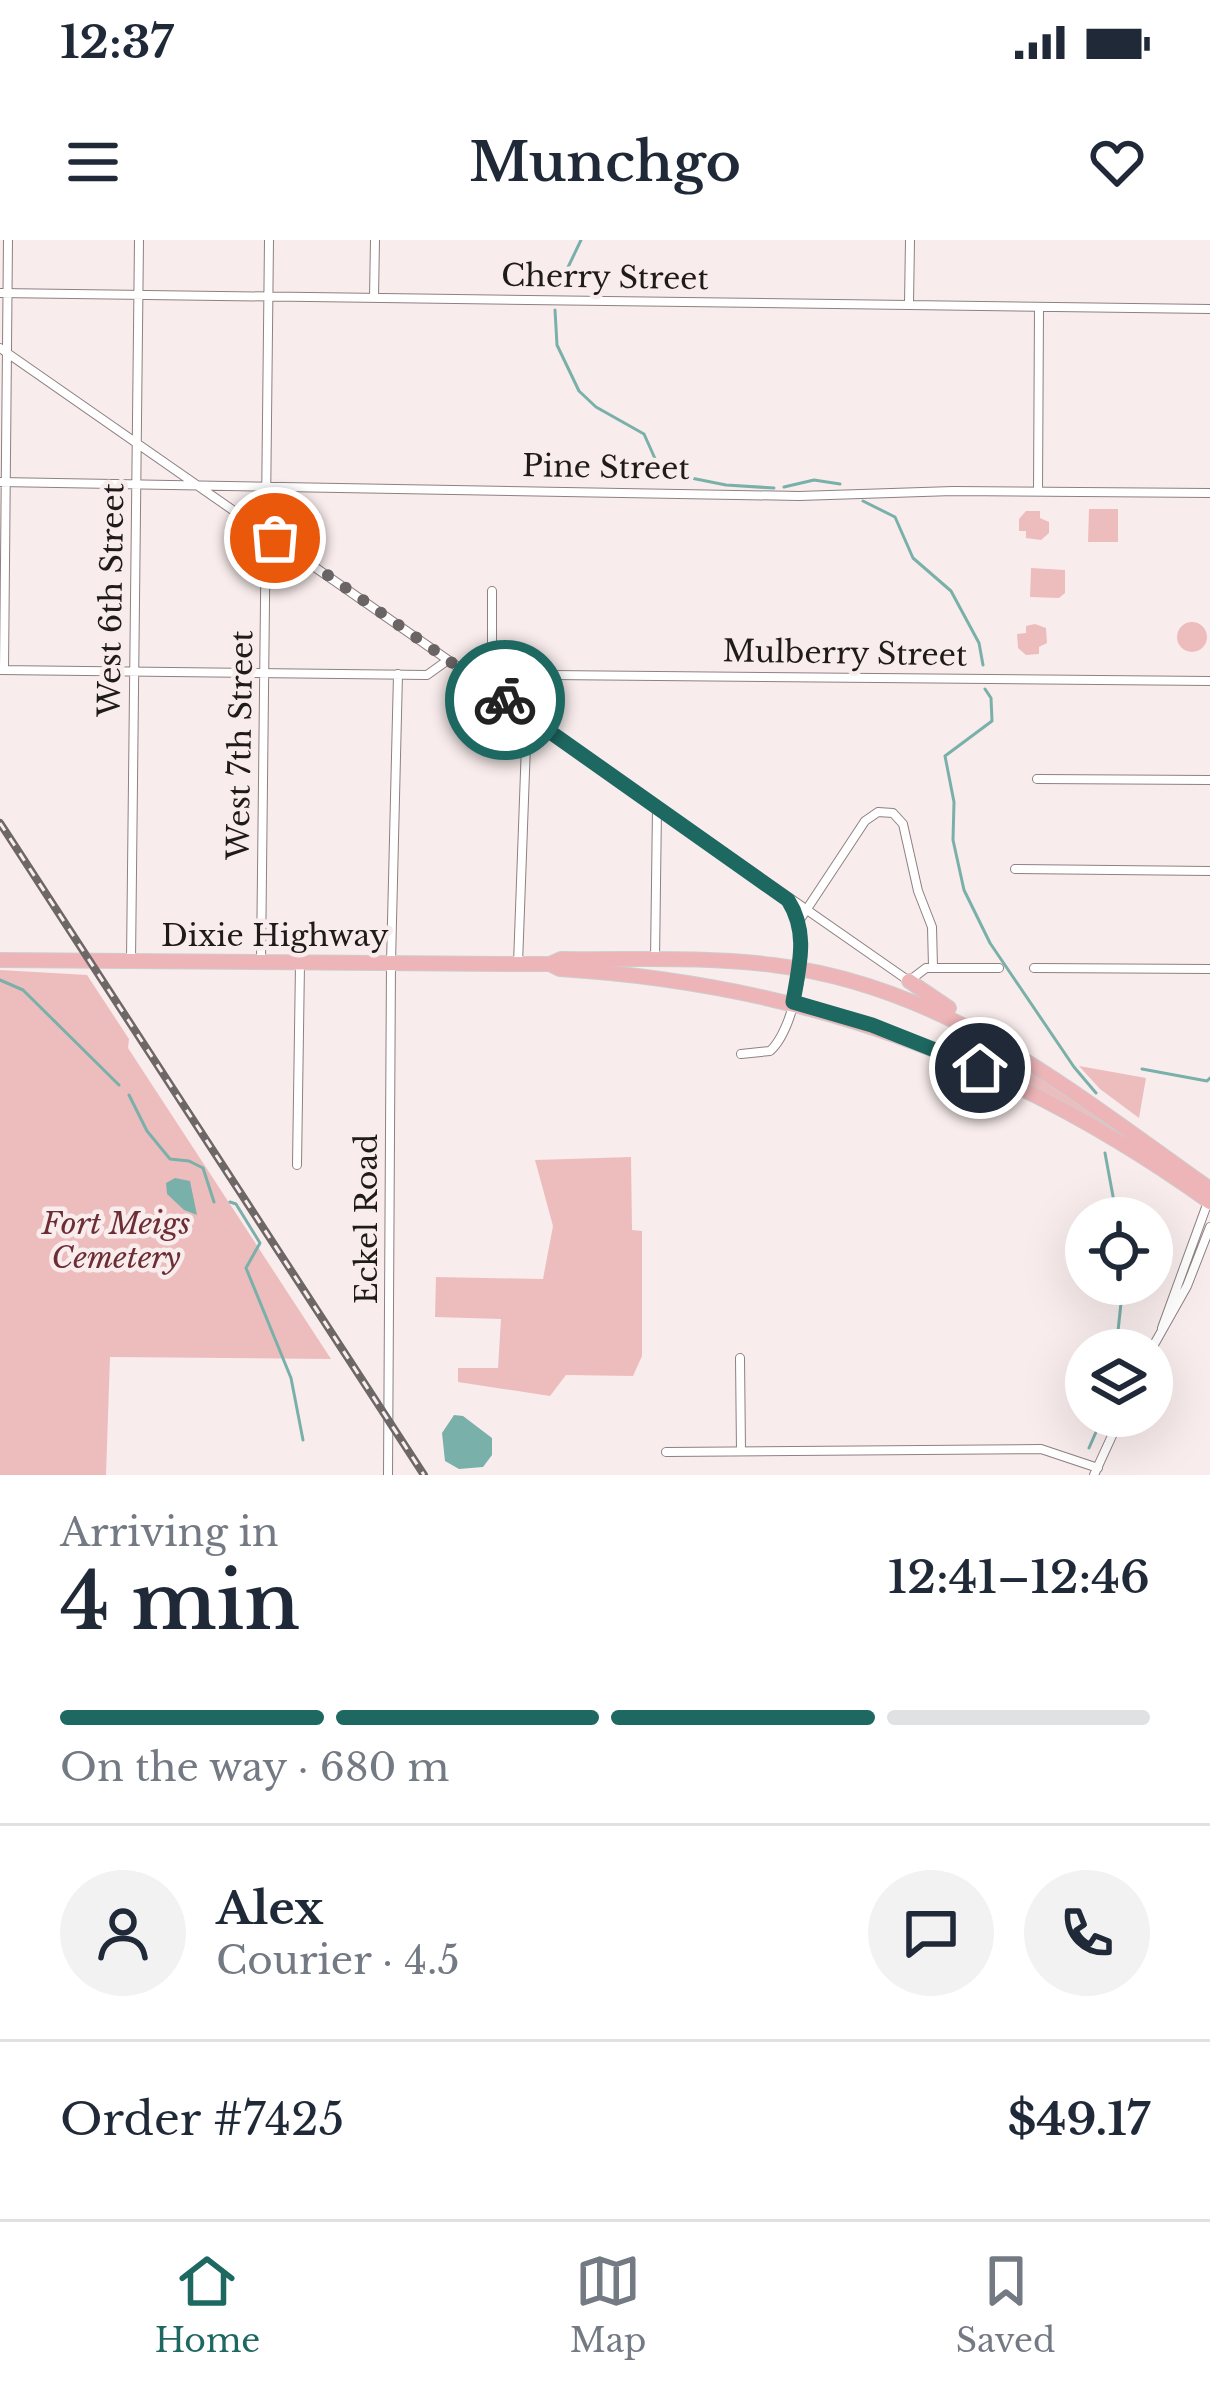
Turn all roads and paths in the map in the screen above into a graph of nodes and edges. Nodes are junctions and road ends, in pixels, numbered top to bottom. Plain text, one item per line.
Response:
1 (8, 240) edge
2 (139, 240) edge
3 (269, 240) edge
4 (375, 240) edge
5 (910, 240) edge
6 (4, 293) edge
7 (138, 294) junction
8 (268, 296) junction
9 (374, 297) junction
10 (909, 305) junction
11 (1039, 307) junction
12 (1210, 309) edge
13 (4, 351) edge
14 (137, 442) junction
15 (3, 482) edge
16 (136, 483) junction
17 (196, 483) junction
18 (267, 484) junction
19 (1038, 491) junction
20 (1210, 494) edge
21 (266, 532) junction
22 (492, 591) dead end
23 (448, 660) junction
24 (2, 670) edge
25 (134, 671) junction
26 (265, 672) junction
27 (398, 674) junction
28 (491, 676) junction
29 (1210, 680) edge
30 (484, 685) junction
31 (527, 715) junction
32 (1037, 778) dead end
33 (1210, 780) edge
34 (657, 806) junction
35 (1015, 869) dead end
36 (1210, 871) edge
37 (788, 900) junction
38 (807, 909) junction
39 (799, 921) junction
40 (0, 960) edge
41 (655, 960) junction
42 (131, 961) junction
43 (261, 962) junction
44 (300, 962) junction
45 (391, 963) junction
46 (518, 964) junction
47 (550, 964) junction
48 (933, 967) junction
49 (999, 968) dead end
50 (1034, 968) dead end
51 (799, 969) junction
52 (1210, 969) edge
53 (909, 981) junction
54 (793, 1002) junction
55 (982, 1032) junction
56 (741, 1054) dead end
57 (962, 1060) junction
58 (297, 1165) dead end
59 (1209, 1196) edge
60 (1210, 1227) edge
61 (1162, 1328) joint
62 (740, 1358) dead end
63 (1111, 1437) edge
64 (741, 1451) junction
65 (666, 1452) dead end
66 (1096, 1471) edge
67 (388, 1475) edge

1 - 6 street
2 - 7 street, West 6th Street
3 - 8 street, West 7th Street
4 - 9 street
5 - 10 street
6 - 7 street, Cherry Street
6 - 13 street
7 - 8 street, Cherry Street
7 - 14 street, West 6th Street
8 - 9 street, Cherry Street
8 - 18 street, West 7th Street
9 - 10 street, Cherry Street
10 - 11 street, Cherry Street
11 - 12 street, Cherry Street
11 - 19 street
13 - 14 street
13 - 15 street
14 - 16 street, West 6th Street
14 - 17 street
15 - 16 street, Pine Street
15 - 24 street
16 - 17 street, Pine Street
16 - 25 street, West 6th Street
17 - 18 street, Pine Street
17 - 21 street
18 - 19 street, Pine Street
18 - 21 street, West 7th Street
19 - 20 street, Pine Street
21 - 23 street
21 - 26 street, West 7th Street
22 - 28 street
23 - 27 street
23 - 30 street
24 - 25 street
25 - 26 street
25 - 42 street, West 6th Street
26 - 27 street
26 - 43 street, West 7th Street
27 - 45 street, Eckel Road
28 - 29 street, Mulberry Street
28 - 30 street
30 - 31 street
31 - 34 street
31 - 46 street
32 - 33 street
34 - 37 street
34 - 41 street
35 - 36 street
37 - 38 street
37 - 39 street
38 - 39 street
38 - 48 street
38 - 53 street
39 - 51 street
40 - 42 main road, Dixie Highway
41 - 47 main road, Dixie Highway
41 - 51 main road, Dixie Highway
42 - 43 main road, Dixie Highway
43 - 44 main road, Dixie Highway
44 - 45 main road, Dixie Highway
44 - 58 street
45 - 46 main road, Dixie Highway
45 - 67 street, Eckel Road
46 - 47 main road, Dixie Highway
47 - 54 main road, Dixie Highway
48 - 49 street
48 - 53 street
50 - 52 street
51 - 54 street
51 - 55 main road, Dixie Highway
53 - 55 main road
54 - 56 street
54 - 57 main road, Dixie Highway
55 - 57 main road
55 - 59 main road, Dixie Highway
57 - 59 main road, Dixie Highway
59 - 61 street
60 - 61 street
62 - 64 street
63 - 66 street
64 - 65 street
64 - 66 street

